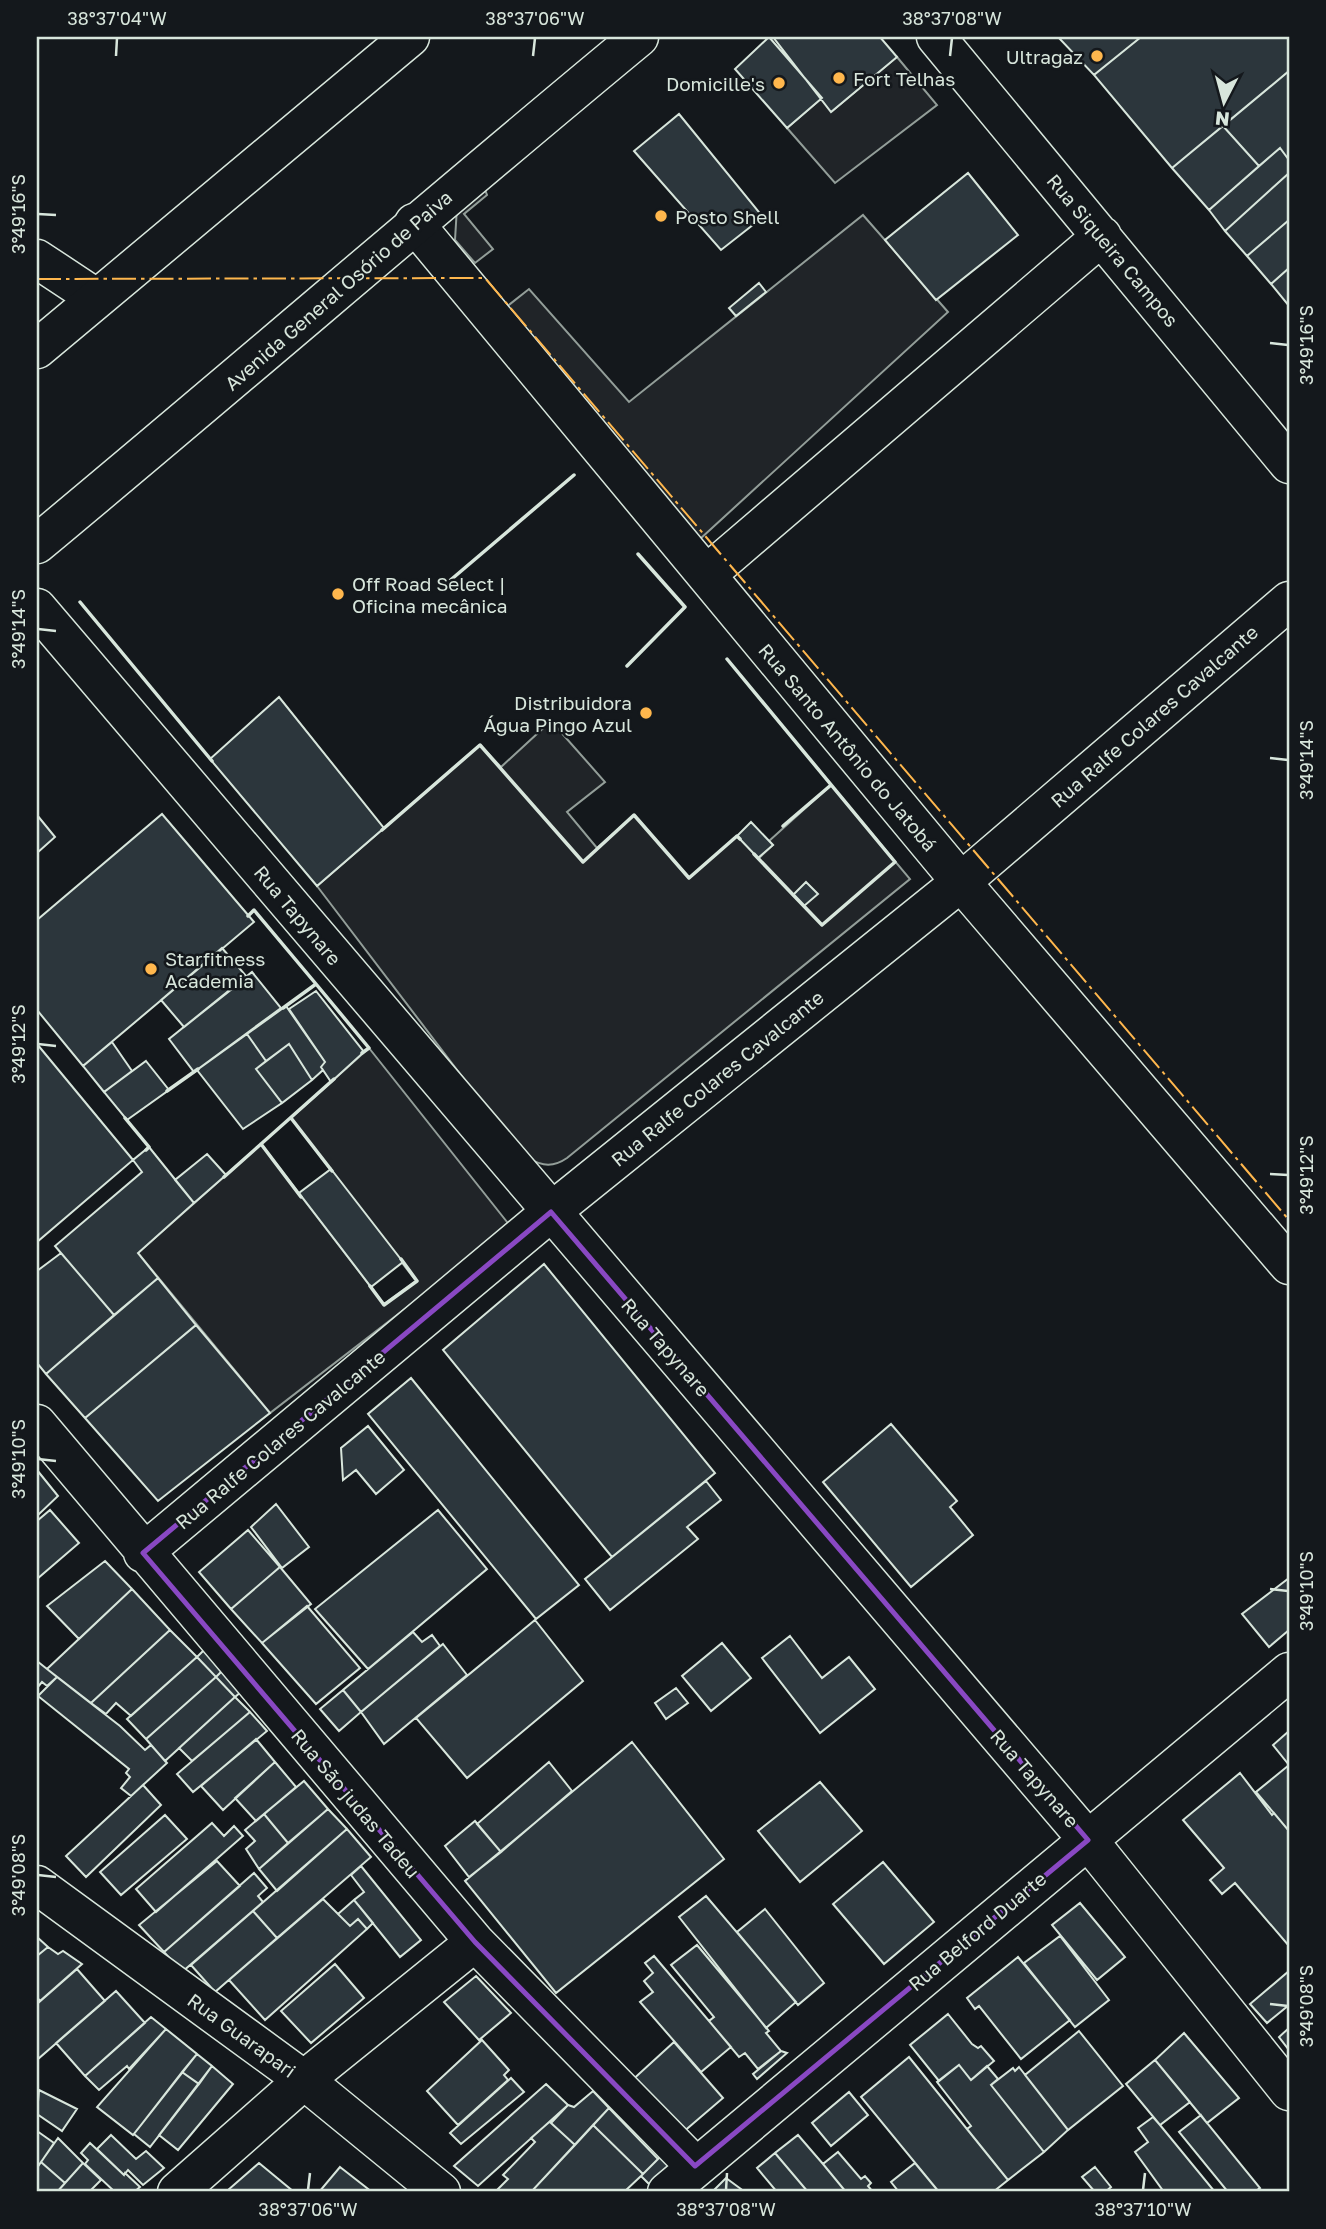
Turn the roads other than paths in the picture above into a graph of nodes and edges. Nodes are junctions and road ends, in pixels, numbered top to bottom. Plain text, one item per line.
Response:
1 (410, 37) edge
2 (639, 37) edge
3 (936, 37) edge
4 (414, 223) junction
5 (1101, 236) junction
6 (37, 259) edge
7 (96, 298) junction
8 (37, 349) edge
9 (1289, 464) edge
10 (37, 544) edge
11 (705, 575) junction
12 (1289, 601) edge
13 (37, 608) edge
14 (961, 882) junction
15 (551, 1212) junction
16 (1289, 1265) edge
17 (37, 1424) edge
18 (143, 1553) junction
19 (1289, 1672) edge
20 (1088, 1840) junction
21 (37, 1885) edge
22 (475, 1942) junction
23 (304, 2080) junction
24 (1289, 2091) edge
25 (695, 2166) junction
26 (177, 2192) edge
27 (441, 2192) edge
28 (667, 2192) edge

1 - 7 street
2 - 4 street, Avenida General Osório de Paiva
3 - 5 street, Rua Siqueira Campos
4 - 10 street, Avenida General Osório de Paiva
4 - 11 street, Rua Santo Antônio do Jatobá
5 - 9 street, Rua Siqueira Campos
5 - 11 street
6 - 7 street
7 - 8 street
11 - 14 street, Rua Santo Antônio do Jatobá
12 - 14 street, Rua Ralfe Colares Cavalcante
13 - 15 street, Rua Tapynare
14 - 15 street, Rua Ralfe Colares Cavalcante
14 - 16 street, Rua Santo Antônio do Jatobá
15 - 18 street, Rua Ralfe Colares Cavalcante
15 - 20 street, Rua Tapynare
17 - 18 street, Rua São judas Tadeu
18 - 22 street, Rua São judas Tadeu
19 - 20 street, Rua Belford Duarte
20 - 24 street, Rua Tapynare
20 - 25 street, Rua Belford Duarte
21 - 23 street, Rua Guarapari
22 - 23 street
22 - 25 street, Rua São judas Tadeu
23 - 26 street
23 - 27 street, Rua Guarapari
25 - 28 street, Rua Belford Duarte

